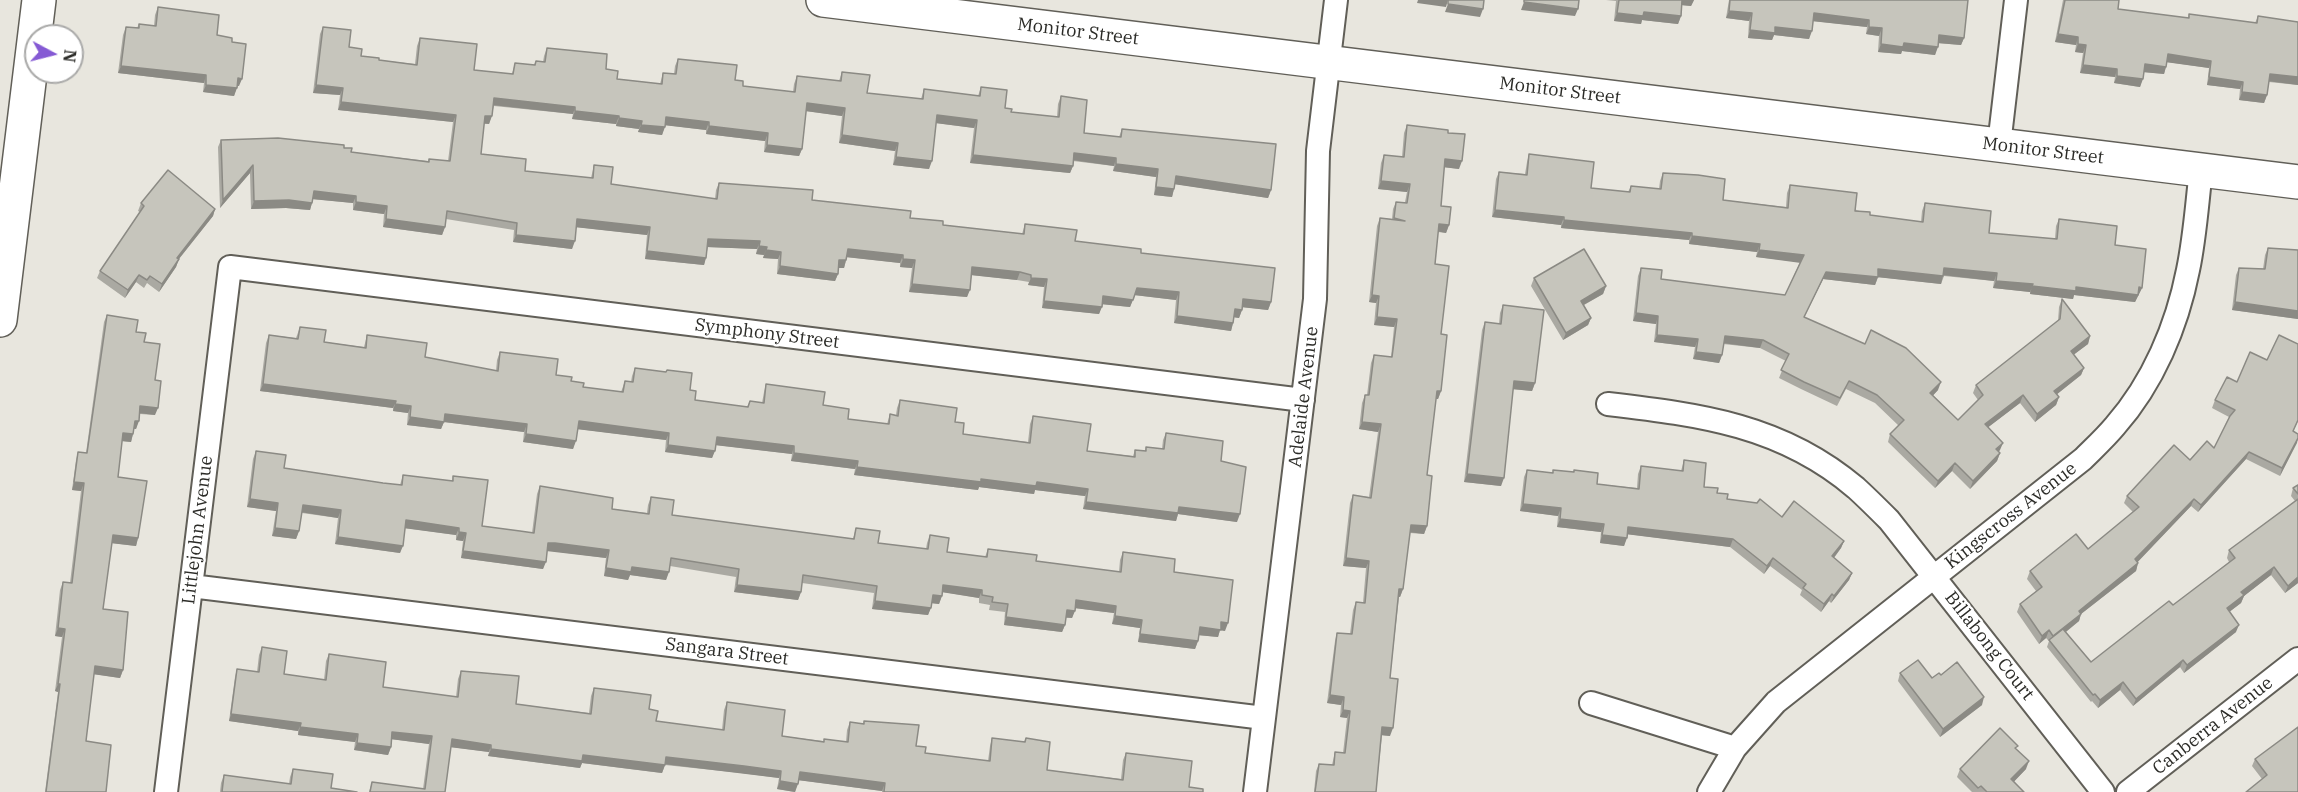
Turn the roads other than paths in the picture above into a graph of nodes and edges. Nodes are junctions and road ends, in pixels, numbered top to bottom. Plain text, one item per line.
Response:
1 (39, 0) edge
2 (823, 0) edge
3 (1336, 0) edge
4 (2016, 0) edge
5 (1328, 62) junction
6 (1999, 145) junction
7 (2201, 170) junction
8 (2298, 182) edge
9 (230, 267) joint
10 (0, 320) edge
11 (1303, 400) junction
12 (1608, 404) dead end
13 (1934, 577) junction
14 (191, 586) junction
15 (2298, 659) edge
16 (1591, 703) dead end
17 (1264, 718) junction
18 (1735, 748) junction
19 (166, 792) edge
20 (1255, 792) edge
21 (1708, 792) edge
22 (2103, 792) edge
23 (2128, 792) edge

1 - 10 street
2 - 5 street, Monitor Street
3 - 5 street, Adelaide Avenue
4 - 6 street
5 - 6 street, Monitor Street
5 - 11 street, Adelaide Avenue
6 - 7 street, Monitor Street
7 - 8 street, Monitor Street
7 - 13 street, Kingscross Avenue
9 - 11 street, Symphony Street
9 - 14 street, Littlejohn Avenue
11 - 17 street, Adelaide Avenue
12 - 13 street, Billabong Court
13 - 18 street, Kingscross Avenue
13 - 22 street, Billabong Court
14 - 17 street, Sangara Street
14 - 19 street, Littlejohn Avenue
15 - 23 street, Canberra Avenue
16 - 18 street
17 - 20 street, Adelaide Avenue
18 - 21 street, Kingscross Avenue

